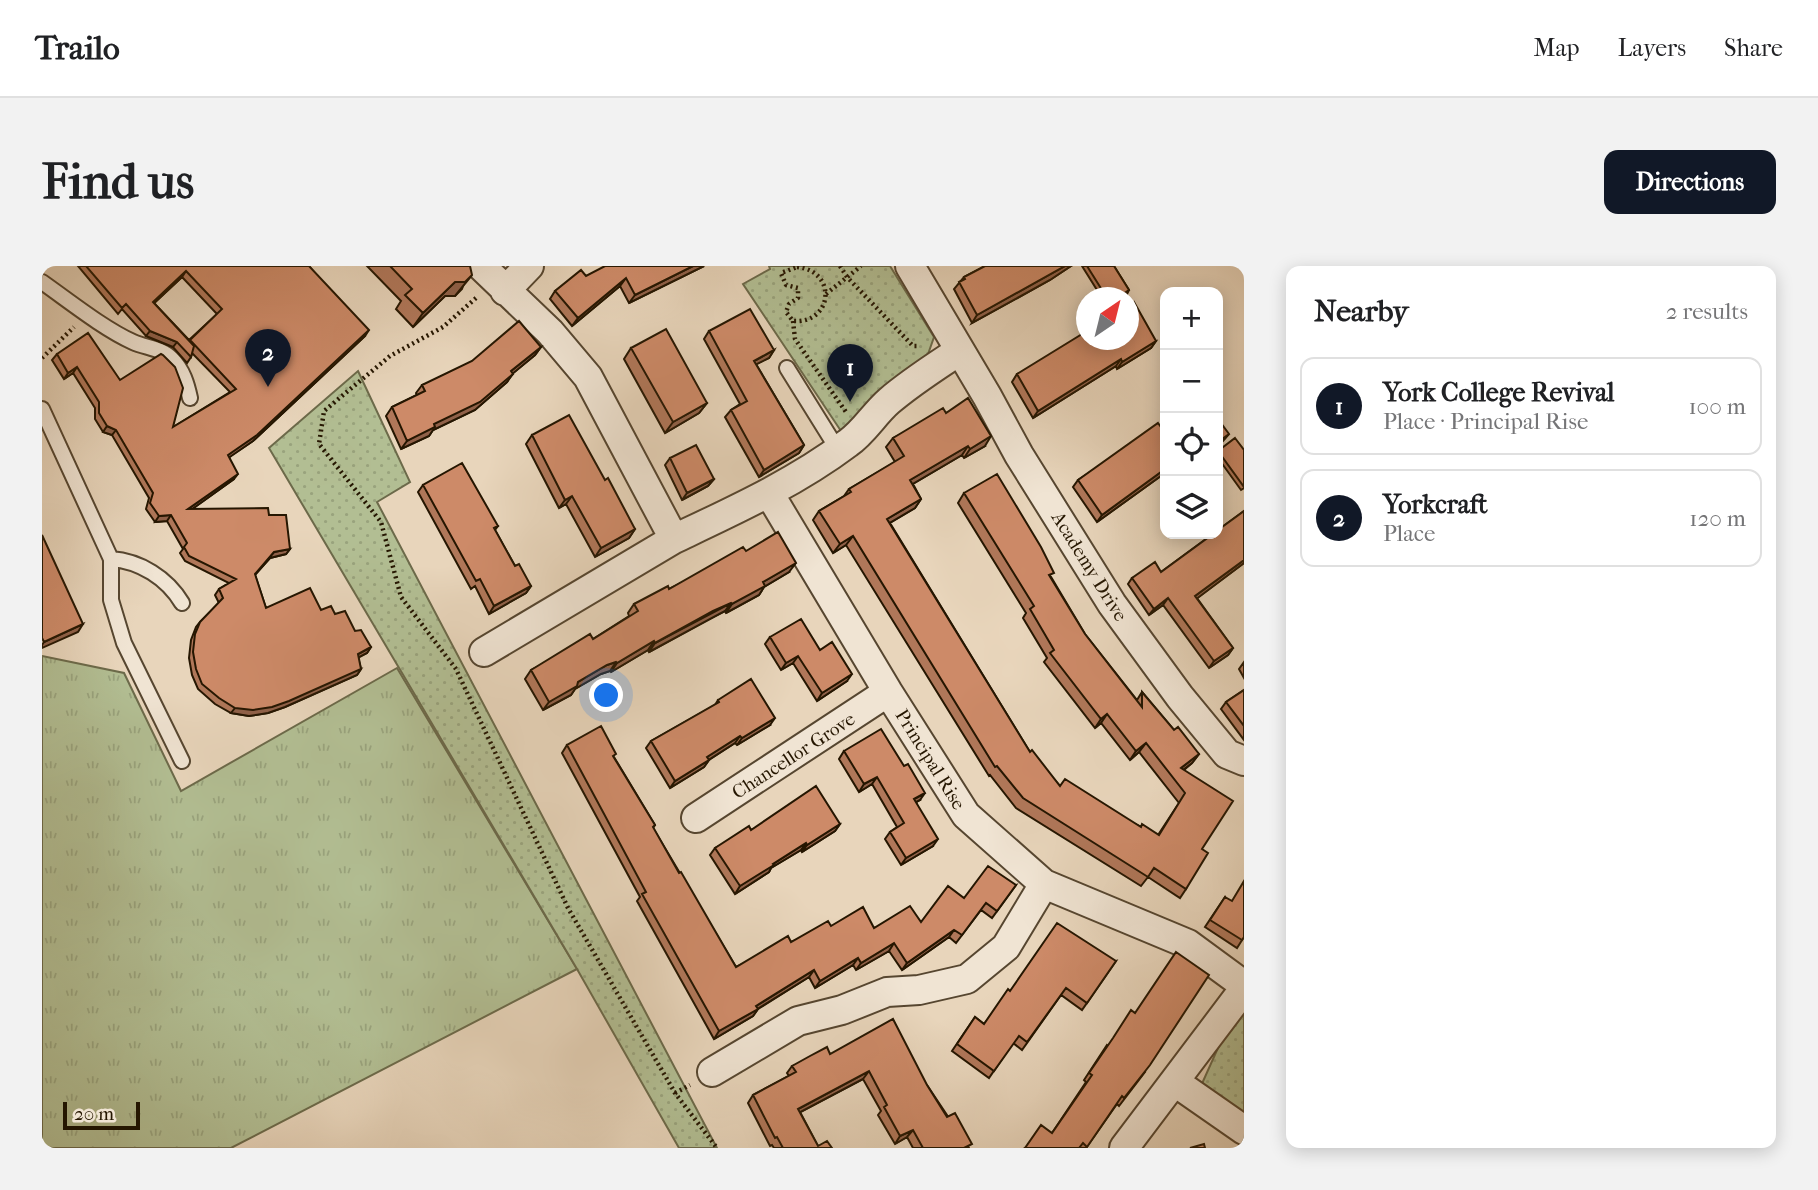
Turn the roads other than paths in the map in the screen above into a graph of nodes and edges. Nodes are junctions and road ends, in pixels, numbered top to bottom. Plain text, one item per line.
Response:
1 (529, 266) edge
2 (910, 266) edge
3 (493, 279) edge
4 (42, 282) edge
5 (959, 351) junction
6 (787, 368) dead end
7 (190, 398) dead end
8 (42, 409) edge
9 (838, 450) junction
10 (769, 493) junction
11 (674, 540) junction
12 (111, 559) junction
13 (183, 603) dead end
14 (484, 652) dead end
15 (888, 692) junction
16 (181, 761) dead end
17 (1244, 761) edge
18 (696, 818) dead end
19 (1044, 884) junction
20 (1244, 987) edge
21 (712, 1072) dead end
22 (1175, 1082) junction
23 (1244, 1130) edge
24 (1124, 1148) edge

1 - 3 street
2 - 5 street, Academy Drive
3 - 11 street
4 - 7 lane
5 - 9 street
5 - 17 street, Academy Drive
6 - 9 lane
8 - 12 lane
9 - 10 street
10 - 11 street
10 - 15 street, Principal Rise
11 - 14 street
12 - 13 lane
12 - 16 lane
15 - 18 street, Chancellor Grove
15 - 19 street, Principal Rise
19 - 20 street, Principal Rise
19 - 21 street
20 - 22 street, Principal Rise
22 - 23 street
22 - 24 street, Principal Rise

